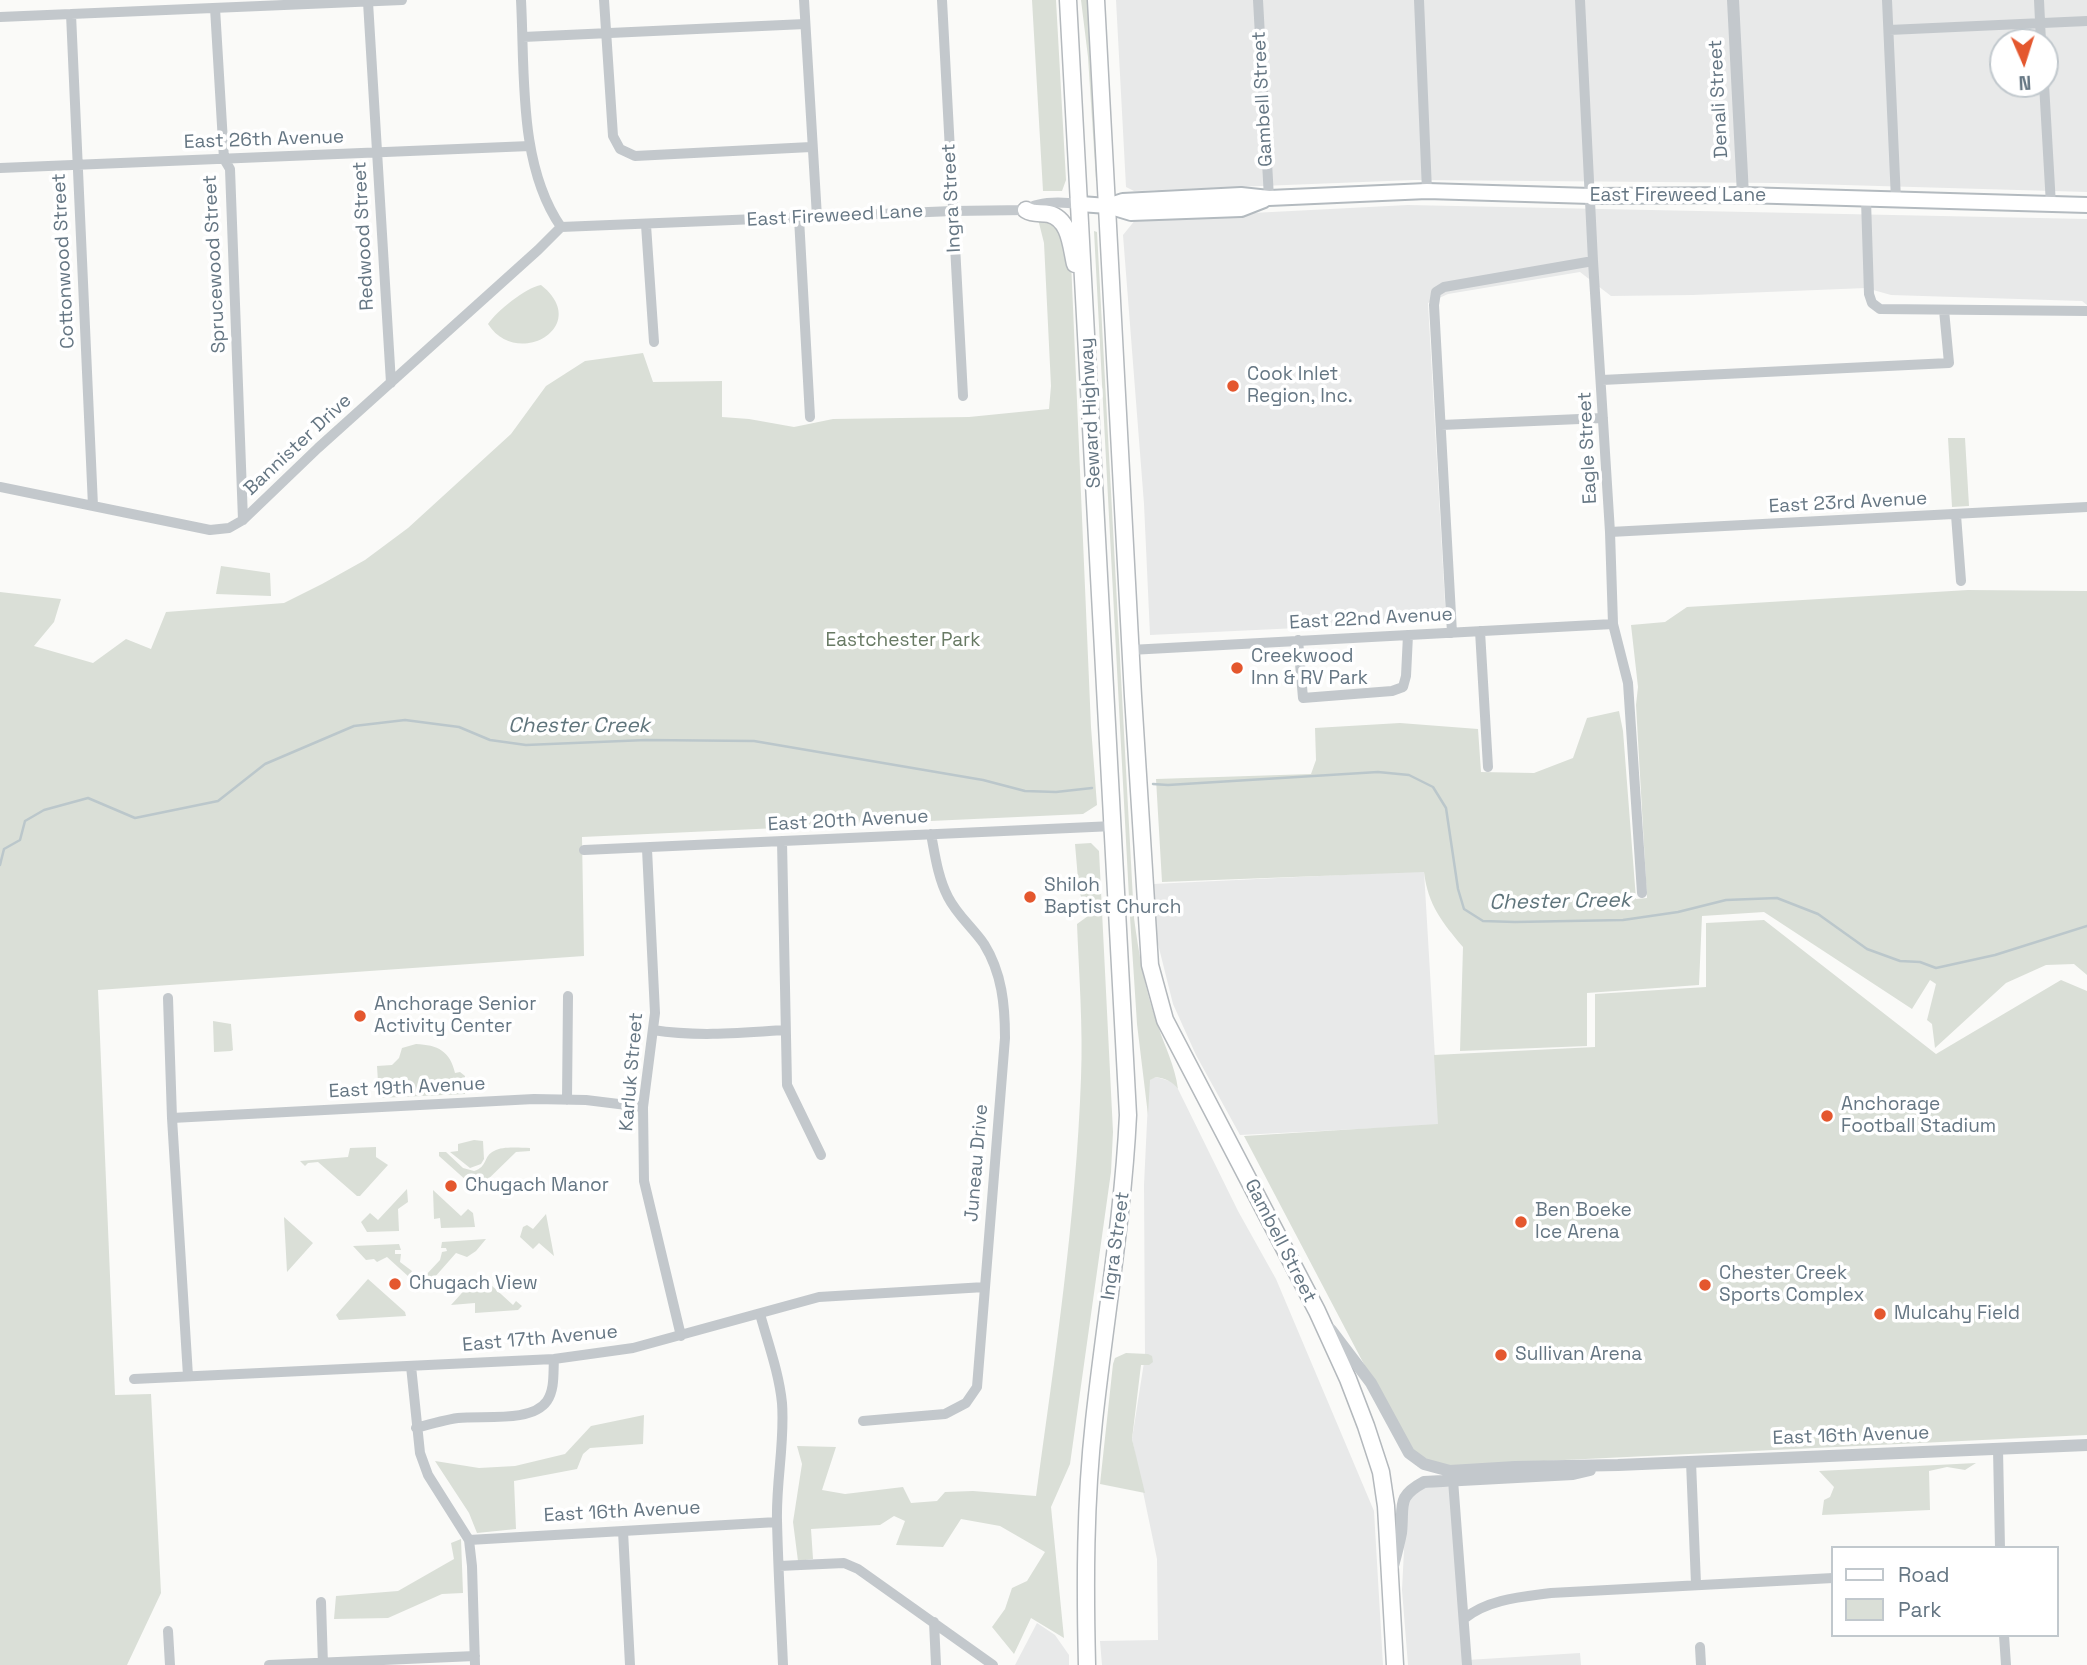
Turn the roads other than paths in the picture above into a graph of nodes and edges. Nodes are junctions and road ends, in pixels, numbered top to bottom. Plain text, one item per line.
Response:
1 (402, 0) edge
2 (521, 0) edge
3 (604, 0) edge
4 (804, 0) edge
5 (942, 0) edge
6 (1068, 0) edge
7 (1096, 0) edge
8 (1258, 0) edge
9 (1419, 0) edge
10 (1580, 0) edge
11 (1733, 0) edge
12 (1887, 0) edge
13 (2039, 0) edge
14 (368, 2) junction
15 (215, 8) junction
16 (71, 14) junction
17 (0, 17) edge
18 (2087, 21) edge
19 (2040, 22) junction
20 (805, 24) junction
21 (2040, 28) edge
22 (1889, 30) junction
23 (606, 33) junction
24 (523, 37) junction
25 (2045, 98) edge
26 (530, 146) junction
27 (811, 148) junction
28 (377, 152) junction
29 (224, 159) junction
30 (77, 165) junction
31 (0, 169) edge
32 (1427, 191) junction
33 (1743, 195) junction
34 (1591, 196) junction
35 (1269, 198) junction
36 (1866, 200) junction
37 (1896, 200) junction
38 (1080, 204) junction
39 (2051, 205) junction
40 (2087, 205) edge
41 (1108, 206) junction
42 (1026, 210) junction
43 (953, 211) junction
44 (817, 217) junction
45 (799, 218) junction
46 (646, 225) junction
47 (561, 227) junction
48 (1593, 261) junction
49 (1944, 310) junction
50 (2087, 311) edge
51 (1087, 328) junction
52 (654, 342) dead end
53 (1601, 380) junction
54 (391, 383) junction
55 (963, 396) dead end
56 (810, 417) dead end
57 (1603, 418) junction
58 (1441, 425) junction
59 (0, 487) edge
60 (93, 506) junction
61 (2087, 507) edge
62 (1956, 515) junction
63 (243, 520) junction
64 (1610, 531) junction
65 (1961, 581) dead end
66 (1613, 624) junction
67 (1480, 631) junction
68 (1452, 633) junction
69 (1408, 635) junction
70 (1298, 640) junction
71 (1130, 650) junction
72 (1488, 767) dead end
73 (1140, 825) joint
74 (1114, 826) junction
75 (931, 834) junction
76 (782, 841) junction
77 (647, 849) junction
78 (584, 850) dead end
79 (1642, 893) dead end
80 (568, 996) dead end
81 (168, 998) dead end
82 (653, 1030) junction
83 (785, 1030) junction
84 (567, 1100) junction
85 (643, 1107) junction
86 (173, 1118) junction
87 (821, 1154) dead end
88 (985, 1287) junction
89 (1317, 1311) junction
90 (760, 1314) junction
91 (681, 1336) junction
92 (554, 1359) junction
93 (411, 1366) junction
94 (188, 1377) junction
95 (134, 1379) dead end
96 (863, 1421) dead end
97 (416, 1428) junction
98 (2087, 1445) edge
99 (1997, 1449) junction
100 (1691, 1462) junction
101 (1618, 1465) junction
102 (1453, 1480) junction
103 (777, 1522) junction
104 (623, 1531) junction
105 (469, 1540) junction
106 (2000, 1546) edge
107 (779, 1566) junction
108 (1832, 1578) edge
109 (1389, 1584) junction
110 (1696, 1584) junction
111 (321, 1602) dead end
112 (1465, 1618) junction
113 (934, 1622) junction
114 (169, 1631) dead end
115 (2004, 1637) edge
116 (1700, 1647) dead end
117 (475, 1660) edge
118 (323, 1664) edge
119 (170, 1665) edge
120 (269, 1665) edge
121 (630, 1665) edge
122 (783, 1665) edge
123 (936, 1665) edge
124 (993, 1665) edge
125 (1087, 1665) edge
126 (1395, 1665) edge
127 (1467, 1665) edge
128 (1701, 1665) edge
129 (2006, 1665) edge

1 - 14 street
2 - 24 street
3 - 23 street
4 - 20 street
5 - 43 street, Ingra Street
6 - 38 highway, Seward Highway
7 - 41 highway, Seward Highway
8 - 35 street, Gambell Street
9 - 32 street
10 - 34 street, Eagle Street
11 - 33 street, Denali Street
12 - 22 street
13 - 19 street
14 - 15 street
14 - 28 street, Redwood Street
15 - 16 street
15 - 29 street, Sprucewood Street
16 - 17 street
16 - 30 street, Cottonwood Street
18 - 19 street
19 - 21 street
19 - 22 street
20 - 23 street
20 - 27 street
22 - 37 street
23 - 24 street
23 - 27 street
24 - 26 street
25 - 39 street
26 - 28 street, East 26th Avenue
26 - 47 street
27 - 44 street
28 - 29 street, East 26th Avenue
28 - 54 street, Redwood Street
29 - 30 street, East 26th Avenue
29 - 63 street, Sprucewood Street
30 - 31 street, East 26th Avenue
30 - 60 street, Cottonwood Street
32 - 34 main road, East Fireweed Lane
32 - 35 main road, East Fireweed Lane
33 - 34 main road, East Fireweed Lane
33 - 36 main road, East Fireweed Lane
34 - 48 street, Eagle Street
35 - 41 main road, East Fireweed Lane
36 - 37 main road, East Fireweed Lane
36 - 49 street
37 - 39 main road, East Fireweed Lane
38 - 41 main road, East Fireweed Lane
38 - 42 street, East Fireweed Lane
38 - 51 highway, Seward Highway
39 - 40 main road, East Fireweed Lane
41 - 71 highway, Seward Highway
42 - 43 street, East Fireweed Lane
42 - 51 highway
43 - 44 street, East Fireweed Lane
43 - 55 street, Ingra Street
44 - 45 street, East Fireweed Lane
45 - 46 street, East Fireweed Lane
45 - 56 street
46 - 47 street, East Fireweed Lane
46 - 52 street
47 - 54 street, Bannister Drive
48 - 53 street, Eagle Street
48 - 58 street
49 - 50 street
49 - 53 street
51 - 74 highway, Seward Highway
53 - 57 street, Eagle Street
54 - 63 street, Bannister Drive
57 - 58 street
57 - 64 street, Eagle Street
58 - 68 street
59 - 60 street, Bannister Drive
60 - 63 street, Bannister Drive
61 - 62 street, East 23rd Avenue
62 - 64 street, East 23rd Avenue
62 - 65 street
64 - 66 street, Eagle Street
66 - 67 street, East 22nd Avenue
66 - 79 street, Eagle Street
67 - 68 street, East 22nd Avenue
67 - 72 street
68 - 69 street, East 22nd Avenue
69 - 70 street, East 22nd Avenue
69 - 70 street
70 - 71 street, East 22nd Avenue
71 - 73 highway, Seward Highway
73 - 89 highway, Gambell Street
74 - 75 street, East 20th Avenue
74 - 125 highway, Ingra Street
75 - 76 street, East 20th Avenue
75 - 88 street, Juneau Drive
76 - 77 street, East 20th Avenue
76 - 83 street
77 - 78 street, East 20th Avenue
77 - 82 street, Karluk Street
80 - 84 street
81 - 86 street
82 - 83 street
82 - 85 street, Karluk Street
83 - 87 street
84 - 85 street, East 19th Avenue
84 - 86 street, East 19th Avenue
85 - 91 street, Karluk Street
86 - 94 street
88 - 90 street, East 17th Avenue
88 - 96 street, Juneau Drive
89 - 101 street, East 16th Avenue
89 - 109 highway, Gambell Street
90 - 91 street, East 17th Avenue
90 - 103 street
91 - 92 street, East 17th Avenue
92 - 93 street, East 17th Avenue
92 - 97 street
93 - 94 street, East 17th Avenue
93 - 97 street
94 - 95 street, East 17th Avenue
97 - 105 street
98 - 99 street, East 16th Avenue
99 - 100 street, East 16th Avenue
99 - 106 street
100 - 101 street, East 16th Avenue
100 - 110 street
101 - 102 street, East 16th Avenue
102 - 109 street, East 16th Avenue
102 - 112 street
103 - 104 street, East 16th Avenue
103 - 107 street
104 - 105 street, East 16th Avenue
104 - 121 street
105 - 117 street
107 - 113 street
107 - 122 street
108 - 110 street
109 - 126 highway, Gambell Street
110 - 112 street
111 - 118 street
112 - 127 street
113 - 123 street
113 - 124 street
114 - 119 street
115 - 129 street
116 - 128 street
117 - 118 street
118 - 120 street

